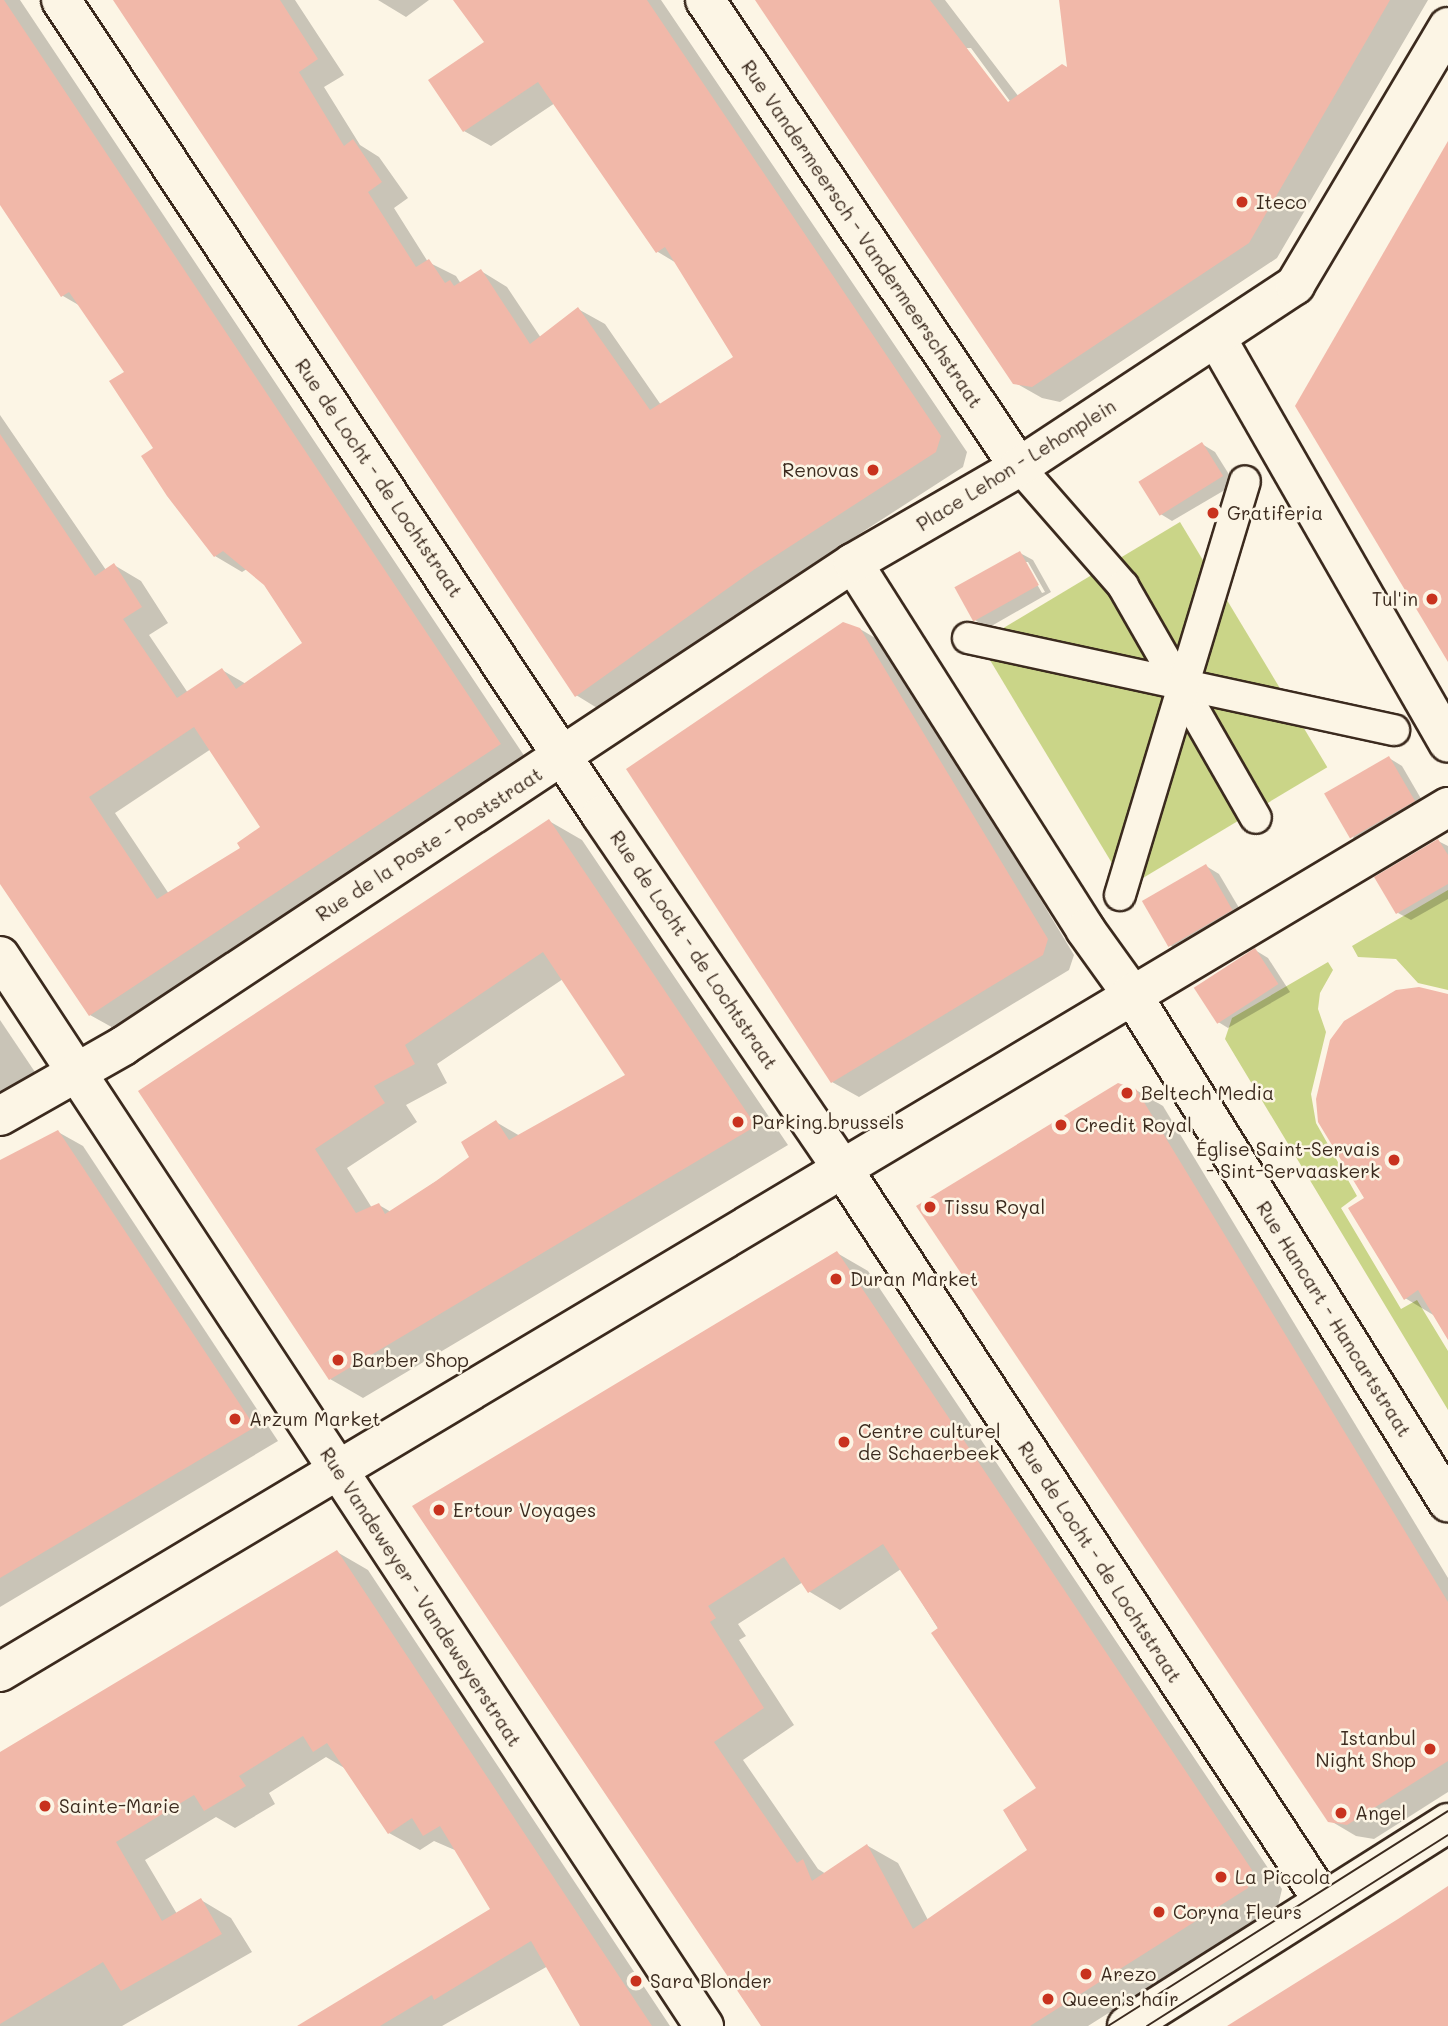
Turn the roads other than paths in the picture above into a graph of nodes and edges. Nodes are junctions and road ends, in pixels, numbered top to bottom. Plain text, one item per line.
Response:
1 (61, 0) edge
2 (705, 0) edge
3 (1448, 27) edge
4 (1217, 339) junction
5 (1018, 467) junction
6 (1245, 482) dead end
7 (853, 563) junction
8 (968, 638) dead end
9 (1181, 686) junction
10 (1394, 730) dead end
11 (1448, 743) edge
12 (564, 756) junction
13 (1448, 807) edge
14 (1256, 818) dead end
15 (1120, 895) dead end
16 (0, 956) edge
17 (1131, 993) junction
18 (78, 1073) junction
19 (0, 1116) edge
20 (844, 1171) junction
21 (337, 1472) junction
22 (1448, 1502) edge
23 (0, 1672) edge
24 (1448, 1823) edge
25 (1323, 1901) junction
26 (704, 2026) edge
27 (1127, 2026) edge

1 - 12 street, Rue de Locht - de Lochtstraat
2 - 5 street, Rue Vandermeersch - Vandermeerschstraat
3 - 4 street, Place Lehon - Lehonplein
4 - 5 street, Place Lehon - Lehonplein
4 - 11 street
5 - 7 street, Place Lehon - Lehonplein
5 - 9 street
6 - 9 street
7 - 12 street, Rue de la Poste - Poststraat
7 - 17 street
8 - 9 street
9 - 10 street
9 - 14 street
9 - 15 street
12 - 18 street, Rue de la Poste - Poststraat
12 - 20 street, Rue de Locht - de Lochtstraat
13 - 17 street
16 - 18 street, Rue Vandeweyer - Vandeweyerstraat
17 - 20 street
17 - 22 street, Rue Hancart - Hancartstraat
18 - 19 street, Rue de la Poste - Poststraat
18 - 21 street, Rue Vandeweyer - Vandeweyerstraat
20 - 21 street
20 - 25 street, Rue de Locht - de Lochtstraat
21 - 23 street
21 - 26 street, Rue Vandeweyer - Vandeweyerstraat
24 - 25 street
25 - 27 street

